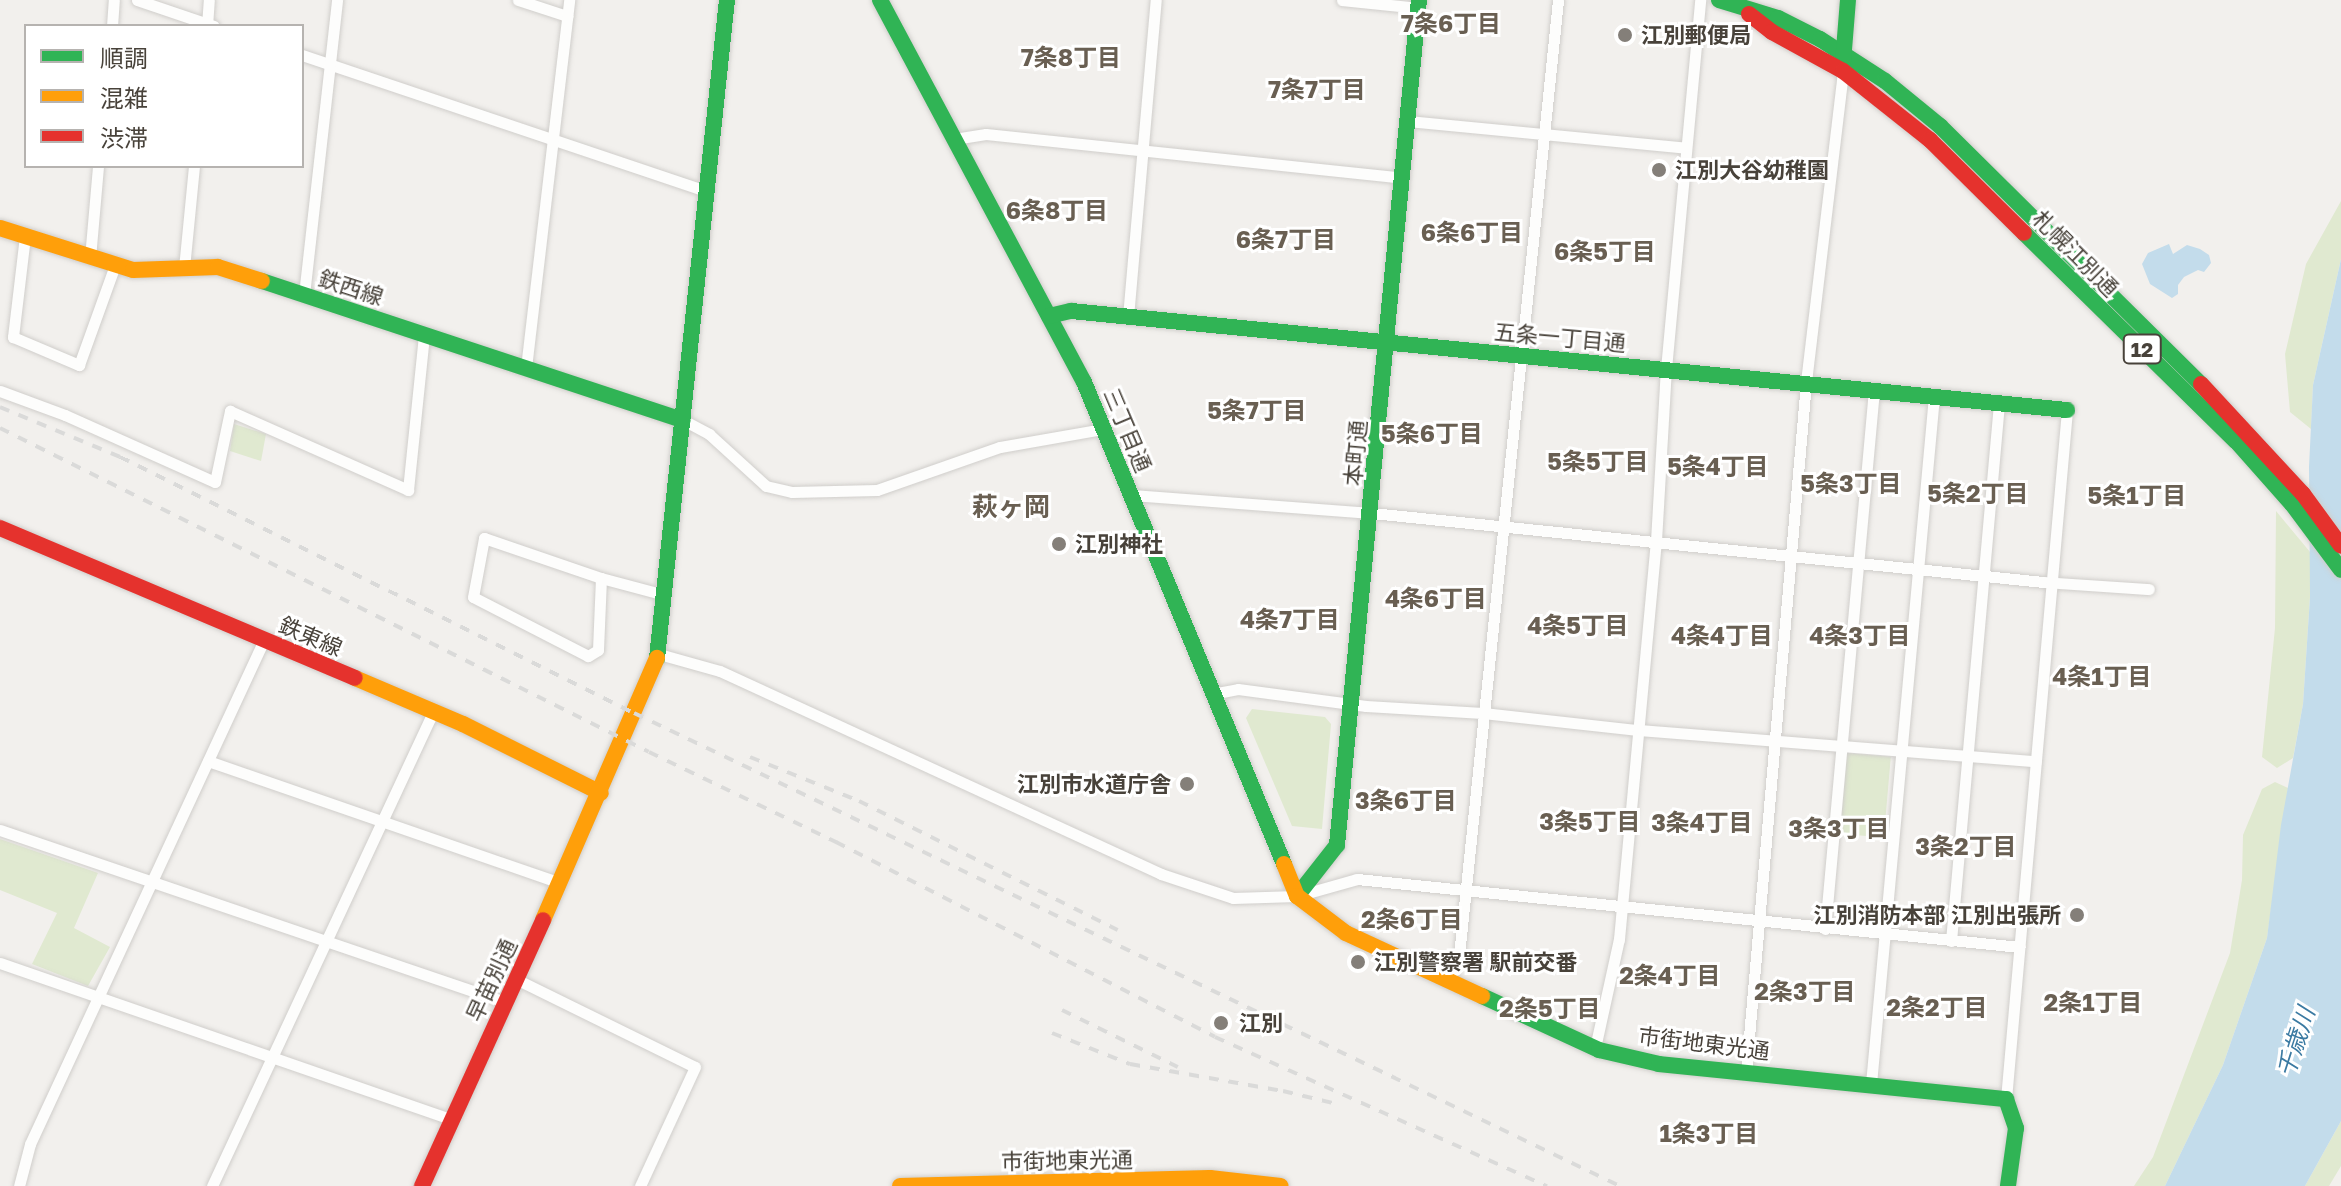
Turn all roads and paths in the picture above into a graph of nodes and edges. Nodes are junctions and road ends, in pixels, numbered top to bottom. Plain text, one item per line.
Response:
1 (114, 0) edge
2 (137, 0) edge
3 (209, 0) edge
4 (337, 0) edge
5 (518, 0) edge
6 (569, 0) edge
7 (727, 0) edge
8 (880, 0) edge
9 (1156, 0) edge
10 (1342, 0) edge
11 (1558, 0) edge
12 (1700, 0) edge
13 (1719, 0) edge
14 (1848, 0) edge
15 (1419, 4) edge
16 (567, 16) junction
17 (112, 24) edge
18 (206, 24) edge
19 (209, 24) edge
20 (304, 56) edge
21 (1843, 63) junction
22 (329, 65) junction
23 (1408, 121) junction
24 (1935, 133) junction
25 (1543, 134) junction
26 (954, 139) junction
27 (553, 140) junction
28 (1686, 148) junction
29 (1143, 150) junction
30 (98, 168) edge
31 (194, 168) edge
32 (1403, 178) junction
33 (707, 191) junction
34 (0, 228) edge
35 (25, 236) junction
36 (90, 258) junction
37 (115, 265) junction
38 (184, 268) junction
39 (304, 295) junction
40 (1049, 316) junction
41 (1128, 317) junction
42 (424, 334) junction
43 (1388, 342) junction
44 (1520, 355) junction
45 (526, 368) junction
46 (1666, 369) junction
47 (1806, 382) junction
48 (1874, 390) junction
49 (0, 391) edge
50 (1934, 396) junction
51 (1999, 403) junction
52 (2067, 410) joint
53 (683, 420) junction
54 (1103, 429) junction
55 (1131, 495) junction
56 (1372, 513) junction
57 (1502, 526) junction
58 (0, 529) edge
59 (1656, 541) junction
60 (2341, 546) edge
61 (1791, 554) junction
62 (1858, 561) junction
63 (1918, 568) junction
64 (2341, 570) edge
65 (1984, 575) junction
66 (601, 578) junction
67 (2051, 583) junction
68 (2149, 589) dead end
69 (665, 595) junction
70 (264, 640) junction
71 (659, 654) junction
72 (1212, 694) junction
73 (1352, 704) junction
74 (433, 712) junction
75 (1483, 713) junction
76 (1638, 730) junction
77 (1775, 741) junction
78 (1842, 746) junction
79 (1901, 750) junction
80 (1969, 756) junction
81 (208, 761) junction
82 (2036, 761) junction
83 (601, 793) junction
84 (382, 822) junction
85 (0, 830) edge
86 (152, 881) junction
87 (560, 883) junction
88 (1465, 887) junction
89 (1297, 896) junction
90 (1622, 906) junction
91 (1759, 922) junction
92 (1825, 929) junction
93 (1885, 935) junction
94 (327, 940) junction
95 (1951, 941) junction
96 (2020, 947) junction
97 (0, 963) edge
98 (516, 979) junction
99 (1449, 981) junction
100 (98, 998) junction
101 (505, 1002) junction
102 (1595, 1048) junction
103 (272, 1058) junction
104 (1746, 1071) junction
105 (1871, 1084) junction
106 (2006, 1099) junction
107 (451, 1119) junction
108 (19, 1186) edge
109 (212, 1186) edge
110 (422, 1186) edge
111 (640, 1186) edge
112 (900, 1186) edge
113 (1281, 1186) edge
114 (2008, 1186) edge

1 - 17 street
2 - 18 street
3 - 19 street
4 - 22 street
5 - 16 street
6 - 16 street
7 - 33 main road, 早苗別通
8 - 26 main road, 三丁目通
9 - 29 street
10 - 15 street
11 - 25 street
12 - 28 street
13 - 21 main road, 札幌江別通 / 12
14 - 21 main road
15 - 23 main road, 本町通
16 - 27 street
20 - 22 street
21 - 24 main road, 札幌江別通 / 12
21 - 47 street
22 - 27 street
22 - 39 street
23 - 25 street
23 - 32 main road, 本町通
24 - 60 main road, 札幌江別通 / 12
24 - 64 main road, 札幌江別通 / 12
25 - 28 street
25 - 44 street
26 - 29 street
26 - 40 main road, 三丁目通
27 - 33 street
27 - 45 street
28 - 46 street
29 - 32 street
29 - 41 street
30 - 36 street
31 - 38 street
32 - 43 main road, 本町通
33 - 53 main road, 早苗別通
34 - 35 main road, 鉄西線
35 - 36 main road, 鉄西線
35 - 37 street
36 - 37 main road, 鉄西線
37 - 38 main road, 鉄西線
38 - 39 main road, 鉄西線
39 - 42 main road, 鉄西線
40 - 41 main road, 五条一丁目通
40 - 54 main road, 三丁目通
41 - 43 main road, 五条一丁目通
42 - 45 main road, 鉄西線
42 - 49 street
43 - 44 main road, 五条一丁目通
43 - 56 main road, 本町通
44 - 46 main road, 五条一丁目通
44 - 57 street
45 - 53 main road, 鉄西線
46 - 47 main road, 五条一丁目通
46 - 59 street
47 - 48 main road, 五条一丁目通
47 - 61 street
48 - 50 main road, 五条一丁目通
48 - 62 street
50 - 51 main road, 五条一丁目通
50 - 63 street
51 - 52 main road, 五条一丁目通
51 - 65 street
52 - 67 street
53 - 54 street
53 - 69 main road, 早苗別通
54 - 55 main road, 三丁目通
55 - 56 street
55 - 72 main road, 三丁目通
56 - 57 street
56 - 73 main road, 本町通
57 - 59 street
57 - 75 street
58 - 70 main road, 鉄東線
59 - 61 street
59 - 76 street
61 - 62 street
61 - 77 street
62 - 63 street
62 - 78 street
63 - 65 street
63 - 79 street
65 - 67 street
65 - 80 street
66 - 66 street
66 - 69 street
67 - 68 street
67 - 82 street
69 - 71 main road, 早苗別通
70 - 74 main road, 鉄東線
70 - 81 street
71 - 83 main road, 早苗別通
71 - 89 street
72 - 73 street
72 - 89 main road, 三丁目通
73 - 75 street
73 - 89 main road, 本町通
74 - 83 main road, 鉄東線
74 - 84 street
75 - 76 street
75 - 88 street
76 - 77 street
76 - 90 street
77 - 78 street
77 - 91 street
78 - 79 street
78 - 92 street
79 - 80 street
79 - 93 street
80 - 82 street
80 - 95 street
81 - 84 street
81 - 86 street
82 - 96 street
83 - 87 main road, 早苗別通
84 - 87 street
84 - 94 street
85 - 86 street
86 - 94 street
86 - 100 street
87 - 98 main road, 早苗別通
88 - 89 street
88 - 90 street
88 - 99 street
89 - 99 main road, 市街地東光通
90 - 91 street
90 - 102 street
91 - 92 street
91 - 104 street
92 - 93 street
93 - 95 street
93 - 105 street
94 - 101 street
94 - 103 street
95 - 96 street
96 - 106 street
97 - 100 street
98 - 101 main road, 早苗別通
98 - 111 street
99 - 102 main road, 市街地東光通
100 - 103 street
100 - 108 street
101 - 107 main road, 早苗別通
102 - 104 main road, 市街地東光通
103 - 107 street
103 - 109 street
104 - 105 main road, 市街地東光通
105 - 106 main road, 市街地東光通
106 - 114 main road
107 - 110 main road, 早苗別通
112 - 113 main road, 市街地東光通

